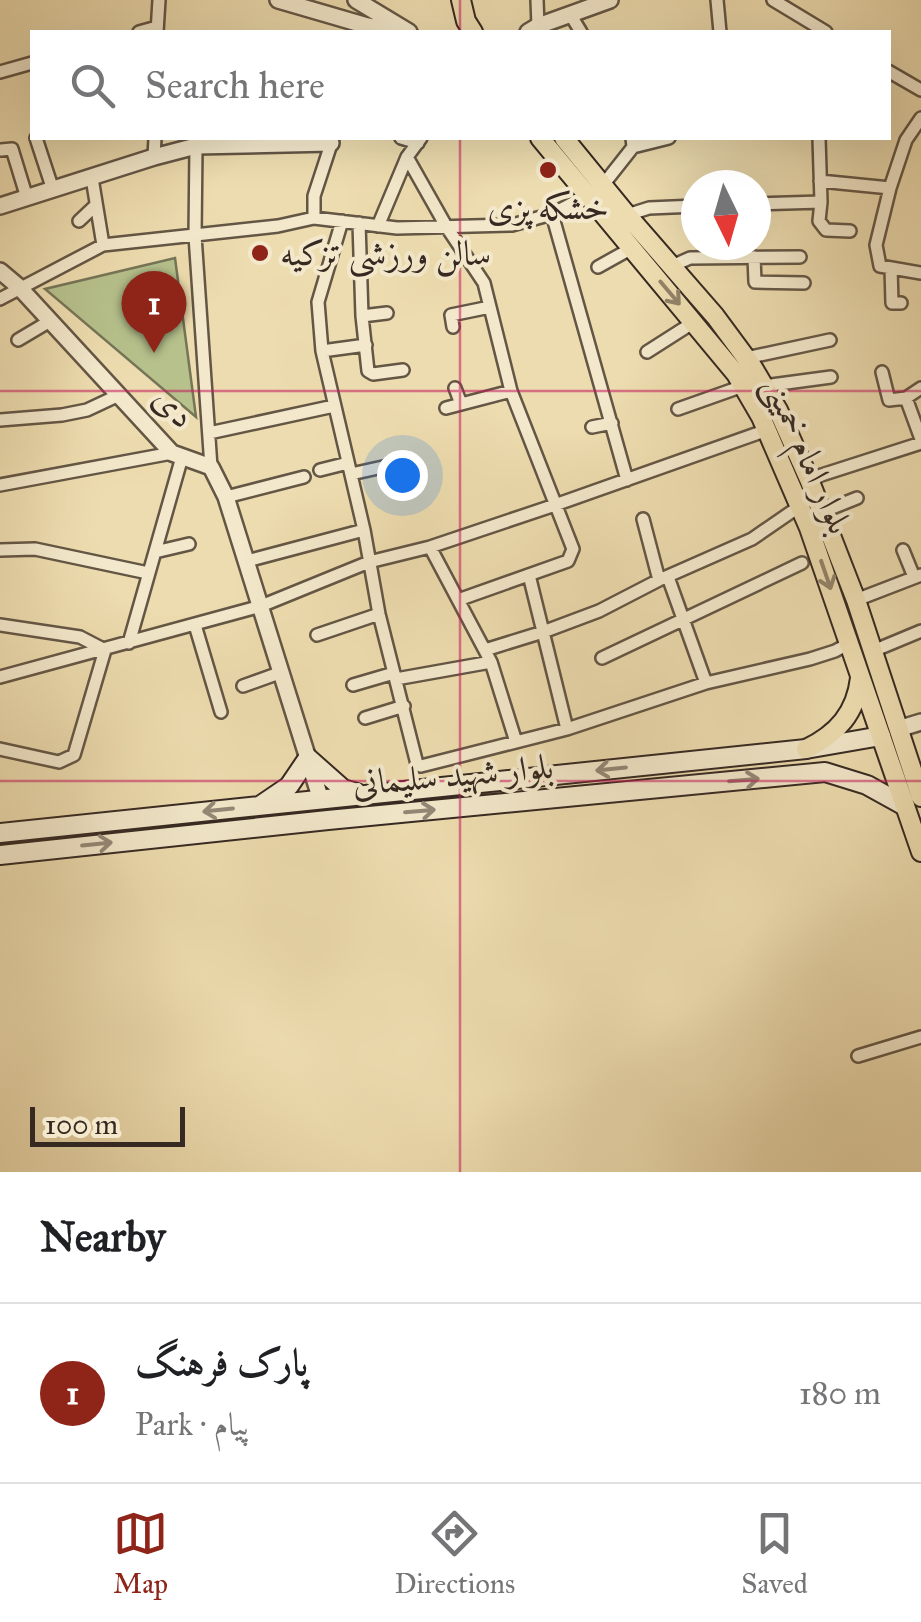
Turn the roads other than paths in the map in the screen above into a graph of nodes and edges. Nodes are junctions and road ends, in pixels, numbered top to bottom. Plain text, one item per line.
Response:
1 (159, 0) edge
2 (278, 0) edge
3 (356, 0) edge
4 (460, 0) edge
5 (537, 0) edge
6 (610, 0) edge
7 (717, 0) edge
8 (773, 0) edge
9 (570, 14) junction
10 (363, 29) edge
11 (533, 29) edge
12 (157, 30) edge
13 (406, 30) edge
14 (472, 30) edge
15 (580, 30) edge
16 (720, 30) edge
17 (823, 30) edge
18 (30, 64) edge
19 (0, 72) edge
20 (891, 72) edge
21 (921, 90) edge
22 (921, 118) edge
23 (37, 140) edge
24 (155, 140) edge
25 (332, 140) edge
26 (419, 140) edge
27 (542, 140) edge
28 (565, 140) edge
29 (818, 140) edge
30 (633, 142) edge
31 (196, 146) junction
32 (1, 150) edge
33 (154, 157) junction
34 (407, 158) junction
35 (92, 178) junction
36 (820, 181) junction
37 (890, 188) junction
38 (53, 190) junction
39 (595, 190) junction
40 (27, 198) junction
41 (821, 202) junction
42 (96, 204) junction
43 (771, 204) edge
44 (0, 206) edge
45 (681, 207) edge
46 (552, 214) junction
47 (628, 216) junction
48 (314, 218) junction
49 (79, 221) dead end
50 (342, 221) junction
51 (359, 223) junction
52 (378, 226) junction
53 (446, 226) junction
54 (850, 231) dead end
55 (195, 236) junction
56 (103, 245) junction
57 (632, 248) junction
58 (800, 256) dead end
59 (771, 257) edge
60 (686, 260) edge
61 (754, 260) edge
62 (672, 266) junction
63 (598, 267) dead end
64 (885, 267) junction
65 (0, 271) edge
66 (921, 273) edge
67 (804, 283) dead end
68 (20, 287) junction
69 (0, 299) edge
70 (901, 303) dead end
71 (490, 307) junction
72 (387, 313) dead end
73 (362, 316) junction
74 (50, 321) junction
75 (694, 322) junction
76 (453, 327) dead end
77 (18, 340) dead end
78 (830, 340) dead end
79 (366, 345) junction
80 (322, 351) junction
81 (647, 352) dead end
82 (746, 358) junction
83 (404, 370) dead end
84 (882, 372) dead end
85 (831, 376) dead end
86 (743, 386) junction
87 (764, 386) junction
88 (455, 388) dead end
89 (921, 388) edge
90 (511, 391) junction
91 (119, 395) junction
92 (906, 398) junction
93 (461, 404) junction
94 (334, 406) junction
95 (446, 408) dead end
96 (678, 409) dead end
97 (0, 420) edge
98 (612, 423) junction
99 (592, 427) dead end
100 (767, 430) junction
101 (209, 433) junction
102 (921, 441) edge
103 (177, 455) junction
104 (410, 461) dead end
105 (211, 467) junction
106 (349, 469) junction
107 (320, 470) dead end
108 (304, 477) dead end
109 (809, 479) junction
110 (627, 480) junction
111 (0, 485) edge
112 (226, 497) junction
113 (857, 498) dead end
114 (555, 506) junction
115 (800, 506) junction
116 (822, 512) junction
117 (643, 520) dead end
118 (364, 530) junction
119 (188, 544) dead end
120 (430, 547) junction
121 (0, 550) edge
122 (903, 550) dead end
123 (155, 552) junction
124 (247, 561) junction
125 (369, 562) junction
126 (802, 563) dead end
127 (148, 574) junction
128 (529, 575) junction
129 (918, 576) edge
130 (664, 578) junction
131 (458, 600) junction
132 (856, 600) junction
133 (262, 606) junction
134 (378, 614) junction
135 (684, 619) junction
136 (0, 624) edge
137 (195, 625) junction
138 (921, 631) edge
139 (543, 632) junction
140 (317, 635) dead end
141 (129, 643) junction
142 (850, 643) junction
143 (106, 650) junction
144 (872, 651) junction
145 (488, 656) junction
146 (602, 658) dead end
147 (282, 672) junction
148 (860, 672) junction
149 (395, 676) junction
150 (0, 677) edge
151 (706, 684) junction
152 (354, 685) dead end
153 (243, 686) dead end
154 (404, 706) junction
155 (221, 712) dead end
156 (365, 718) dead end
157 (921, 722) edge
158 (567, 730) junction
159 (890, 733) junction
160 (516, 742) junction
161 (0, 749) edge
162 (806, 749) junction
163 (308, 758) junction
164 (368, 795) junction
165 (917, 798) edge
166 (321, 800) junction
167 (258, 806) junction
168 (328, 820) junction
169 (0, 833) edge
170 (921, 852) edge
171 (0, 855) edge
172 (921, 1036) edge
173 (858, 1056) dead end

1 - 12 street
2 - 10 street
3 - 13 street
4 - 14 main road
5 - 11 street
6 - 9 street
7 - 16 street
8 - 17 street
9 - 11 street
9 - 15 street
18 - 19 street
20 - 21 street
22 - 37 street
23 - 38 street
24 - 33 street
25 - 31 street
25 - 48 street
26 - 34 street
27 - 39 main road, بلوار امام خمینی
28 - 39 main road, بلوار امام خمینی
29 - 36 street
30 - 39 street
31 - 33 street
31 - 55 street
32 - 40 street
33 - 35 street
34 - 52 street
34 - 53 street
35 - 38 street
35 - 42 street
36 - 37 street
36 - 41 street
37 - 64 street
38 - 40 street
39 - 46 street
39 - 47 main road, بلوار امام خمینی
39 - 57 main road, بلوار امام خمینی
40 - 44 street
41 - 43 street
41 - 54 street
42 - 49 street
42 - 56 street
45 - 47 street
46 - 53 street
46 - 98 street
47 - 62 main road, بلوار امام خمینی
48 - 50 street
48 - 55 street
50 - 51 street
50 - 80 street
51 - 52 street
51 - 73 street
52 - 53 street
53 - 71 street
55 - 56 street
55 - 101 street
56 - 68 street
57 - 63 street
57 -> 75 main road, بلوار امام خمینی
58 - 59 street
60 - 62 street
61 - 67 street
62 - 82 main road, بلوار امام خمینی
64 - 66 street
64 - 70 street
65 - 68 street, دی
68 - 69 street
68 - 74 street, دی
71 - 76 street
71 - 90 street
72 - 73 street
73 - 79 street
74 - 77 street
74 - 91 street, دی
75 - 81 street
75 - 86 main road, بلوار امام خمینی
78 - 82 street
79 - 80 street
79 - 83 street
80 - 94 street
82 - 87 main road, بلوار امام خمینی
84 - 92 street
85 - 87 street
86 - 96 street
86 - 100 main road, بلوار امام خمینی
87 - 109 main road, بلوار امام خمینی
88 - 93 street
89 - 92 street
90 - 93 street
90 - 114 street
91 - 97 street
91 - 103 street, دی
92 - 102 street
93 - 95 street
94 - 101 street
94 - 106 street
98 - 99 street
98 - 110 street
100 - 110 street
100 - 115 main road, بلوار امام خمینی
101 - 105 street
102 - 109 street
103 - 105 street, دی
103 - 111 street
103 - 123 street
104 - 106 street
105 - 112 street, دی
106 - 107 street
106 - 118 street
108 - 112 street
109 - 116 main road, بلوار امام خمینی
110 - 114 street
112 - 124 street, دی
113 - 116 street
114 - 120 street
114 - 128 street
115 - 130 street
115 -> 142 main road, بلوار امام خمینی
116 - 132 main road, بلوار امام خمینی
117 - 130 street
118 - 124 street
118 - 125 street
119 - 123 street
120 - 125 street
120 - 131 street
121 - 127 street
122 - 129 street
123 - 127 street
124 - 133 street, دی
125 - 133 street
125 - 134 street
126 - 135 street
127 - 141 street
128 - 131 street
128 - 139 street
129 - 132 street
130 - 135 street
130 - 139 street
131 - 145 street
132 - 144 main road, بلوار امام خمینی
133 - 137 street
133 - 147 street, دی
134 - 140 street
134 - 149 street
135 - 146 street
135 - 151 street
136 - 143 street
137 - 141 street
137 - 155 street
138 - 144 street
139 - 145 street
139 - 158 street
141 - 143 street
142 - 148 main road, بلوار امام خمینی
142 - 151 street
143 - 150 street
143 - 161 street
144 - 159 main road, بلوار امام خمینی
145 - 149 street
145 - 160 street
147 - 153 street
147 - 163 street, دی
148 - 159 main road, بلوار امام خمینی
148 - 162 main road
149 - 152 street
149 - 154 street
151 - 158 street
154 - 156 street
154 - 160 street
157 - 159 street
158 - 160 street
159 - 162 main road, بلوار شهید سلیمانی
159 - 165 main road, بلوار امام خمینی
162 -> 164 main road, بلوار شهید سلیمانی
163 - 164 main road
163 - 166 street, دی
163 - 167 main road
164 - 166 main road, بلوار شهید سلیمانی
168 -> 165 main road, بلوار شهید سلیمانی
165 - 170 main road, بلوار امام خمینی
166 - 167 main road, بلوار شهید سلیمانی
166 - 168 main road
167 -> 169 main road, بلوار شهید سلیمانی
171 -> 168 main road, بلوار شهید سلیمانی
172 - 173 street

